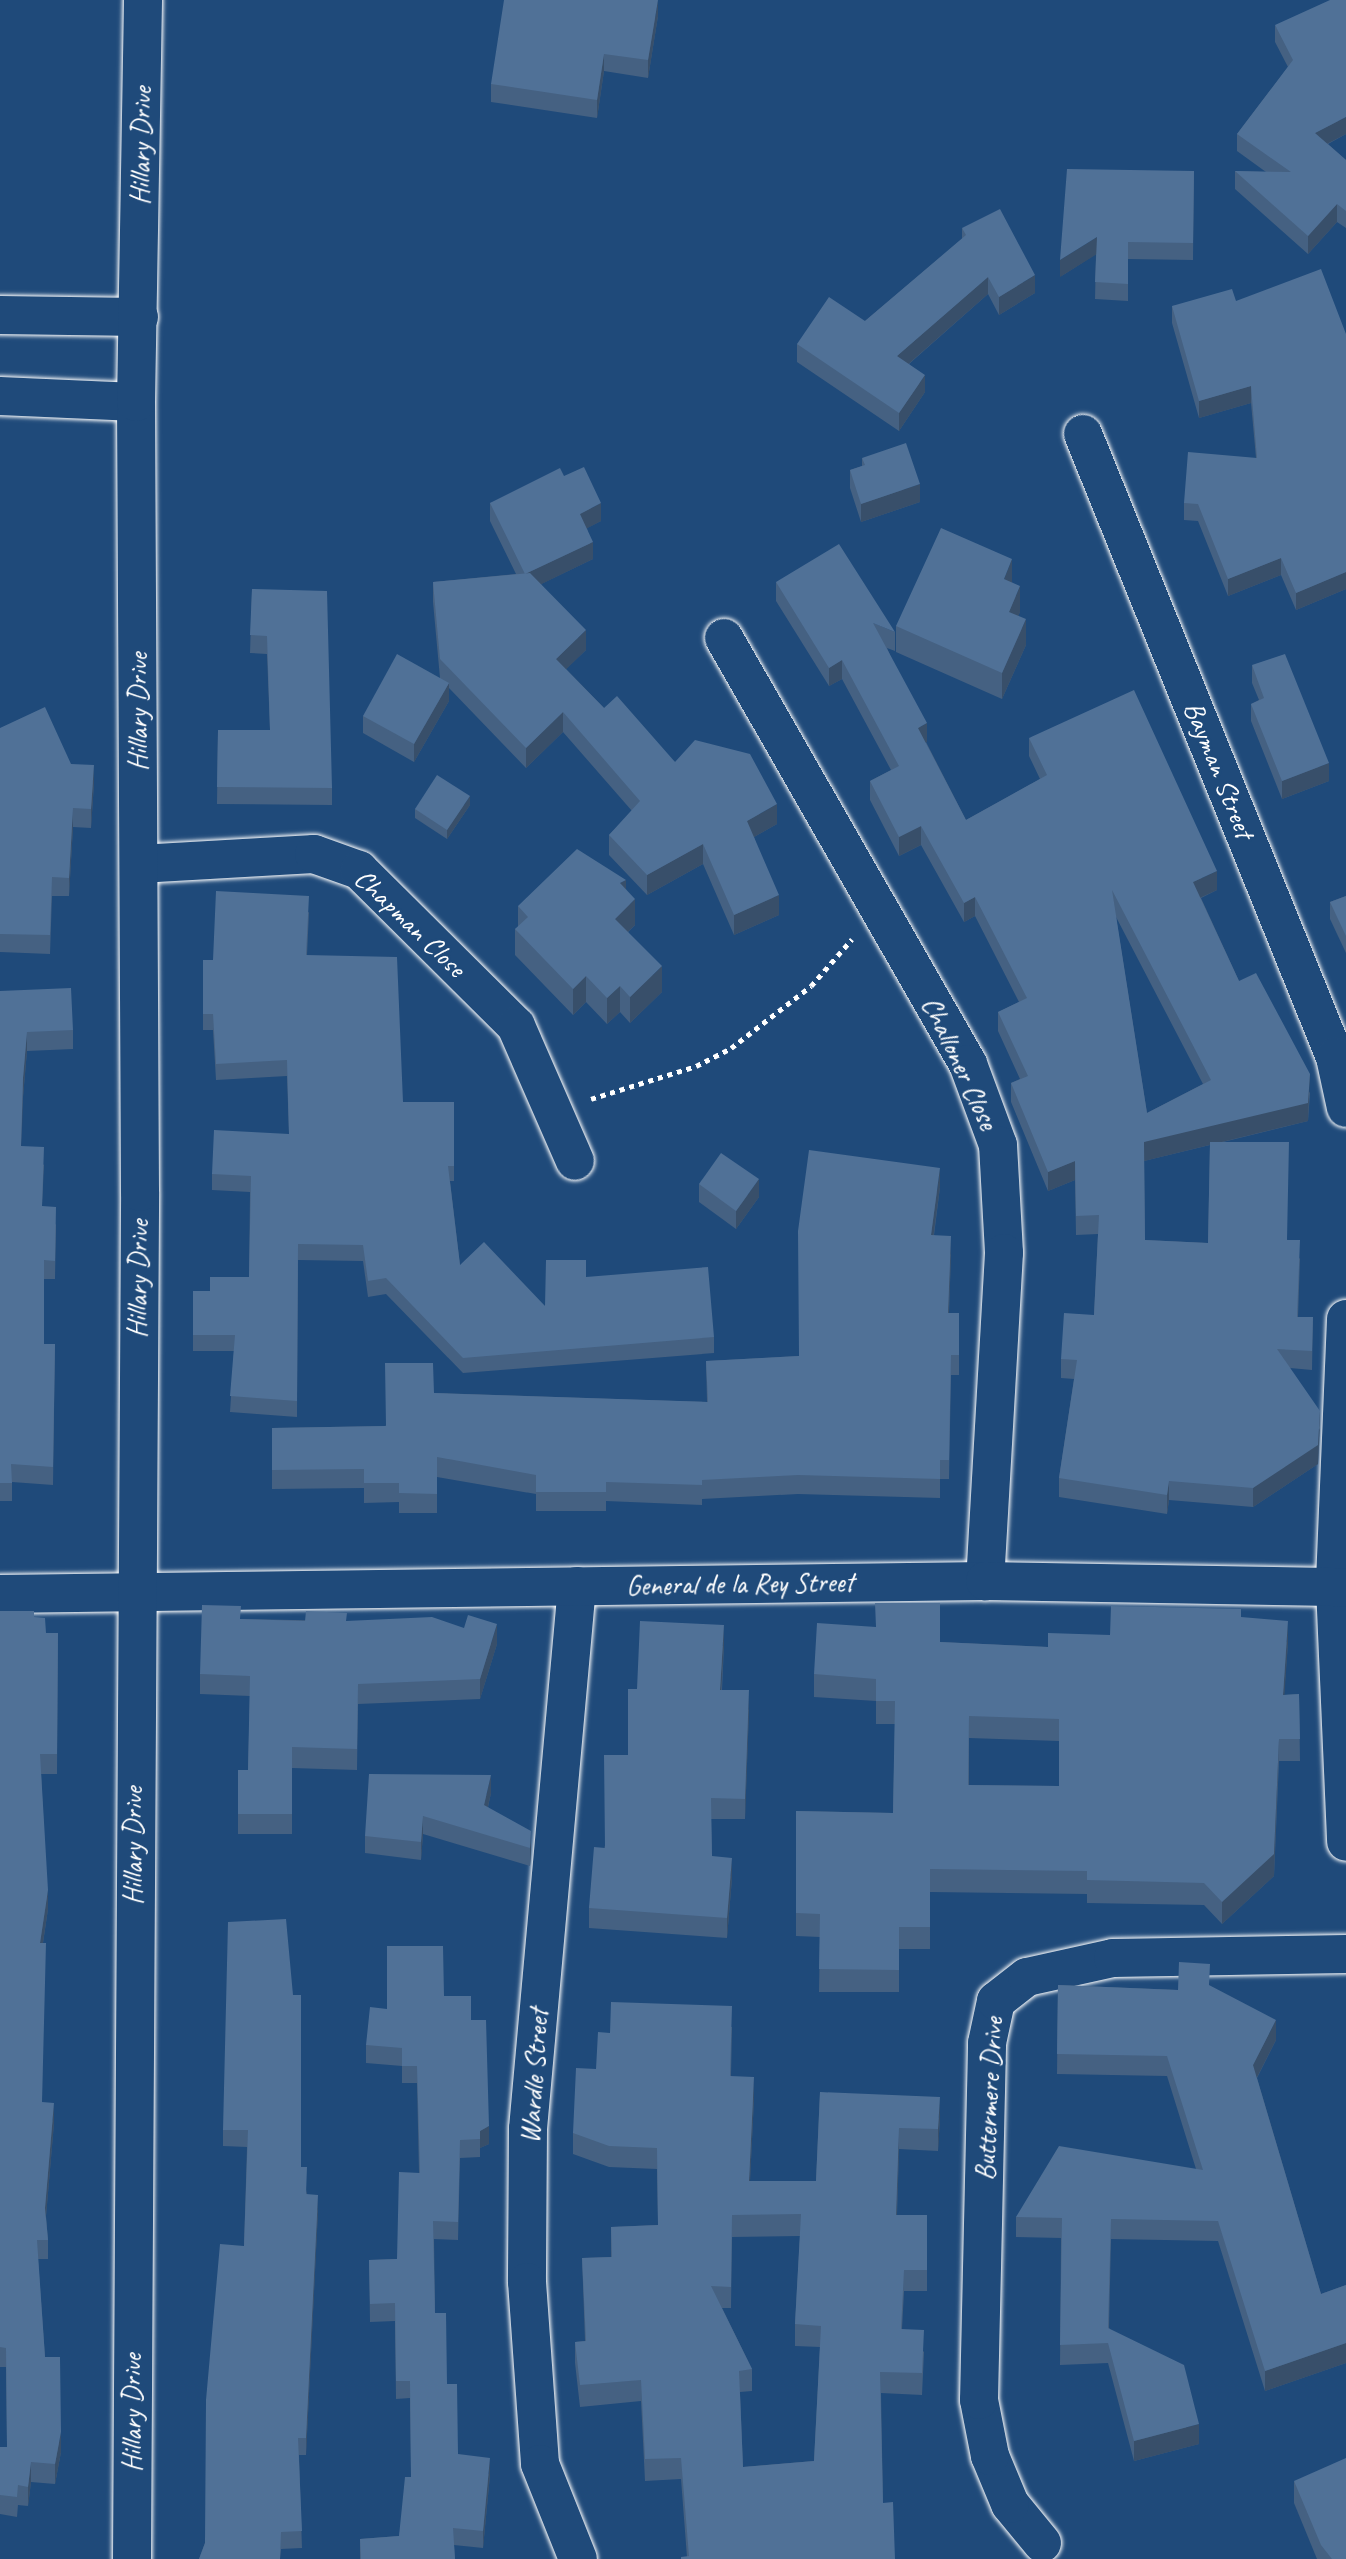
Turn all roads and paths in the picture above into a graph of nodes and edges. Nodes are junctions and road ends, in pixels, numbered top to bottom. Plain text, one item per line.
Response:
1 (144, 0) edge
2 (0, 315) edge
3 (139, 317) junction
4 (0, 396) edge
5 (136, 402) junction
6 (1083, 434) dead end
7 (724, 638) dead end
8 (139, 864) junction
9 (878, 905) junction
10 (1346, 1108) edge
11 (557, 1110) junction
12 (575, 1161) dead end
13 (1346, 1319) edge
14 (985, 1581) junction
15 (577, 1586) junction
16 (1341, 1587) edge
17 (0, 1594) edge
18 (133, 1595) junction
19 (1346, 1842) edge
20 (1346, 1954) edge
21 (1042, 2543) dead end
22 (132, 2559) edge
23 (578, 2559) edge

1 - 3 street, Hillary Drive
2 - 3 street
3 - 5 street, Hillary Drive
4 - 5 street
5 - 8 street, Hillary Drive
6 - 10 street, Bayman Street
7 - 9 street, Challoner Close
8 - 11 street, Chapman Close
8 - 18 street, Hillary Drive
9 - 11 path
9 - 14 street, Challoner Close
11 - 12 street, Chapman Close
13 - 16 street
14 - 15 street, General de la Rey Street
14 - 16 street, General de la Rey Street
15 - 18 street, General de la Rey Street
15 - 23 street, Wardle Street
16 - 19 street
17 - 18 street, General de la Rey Street
18 - 22 street, Hillary Drive
20 - 21 street, Buttermere Drive

